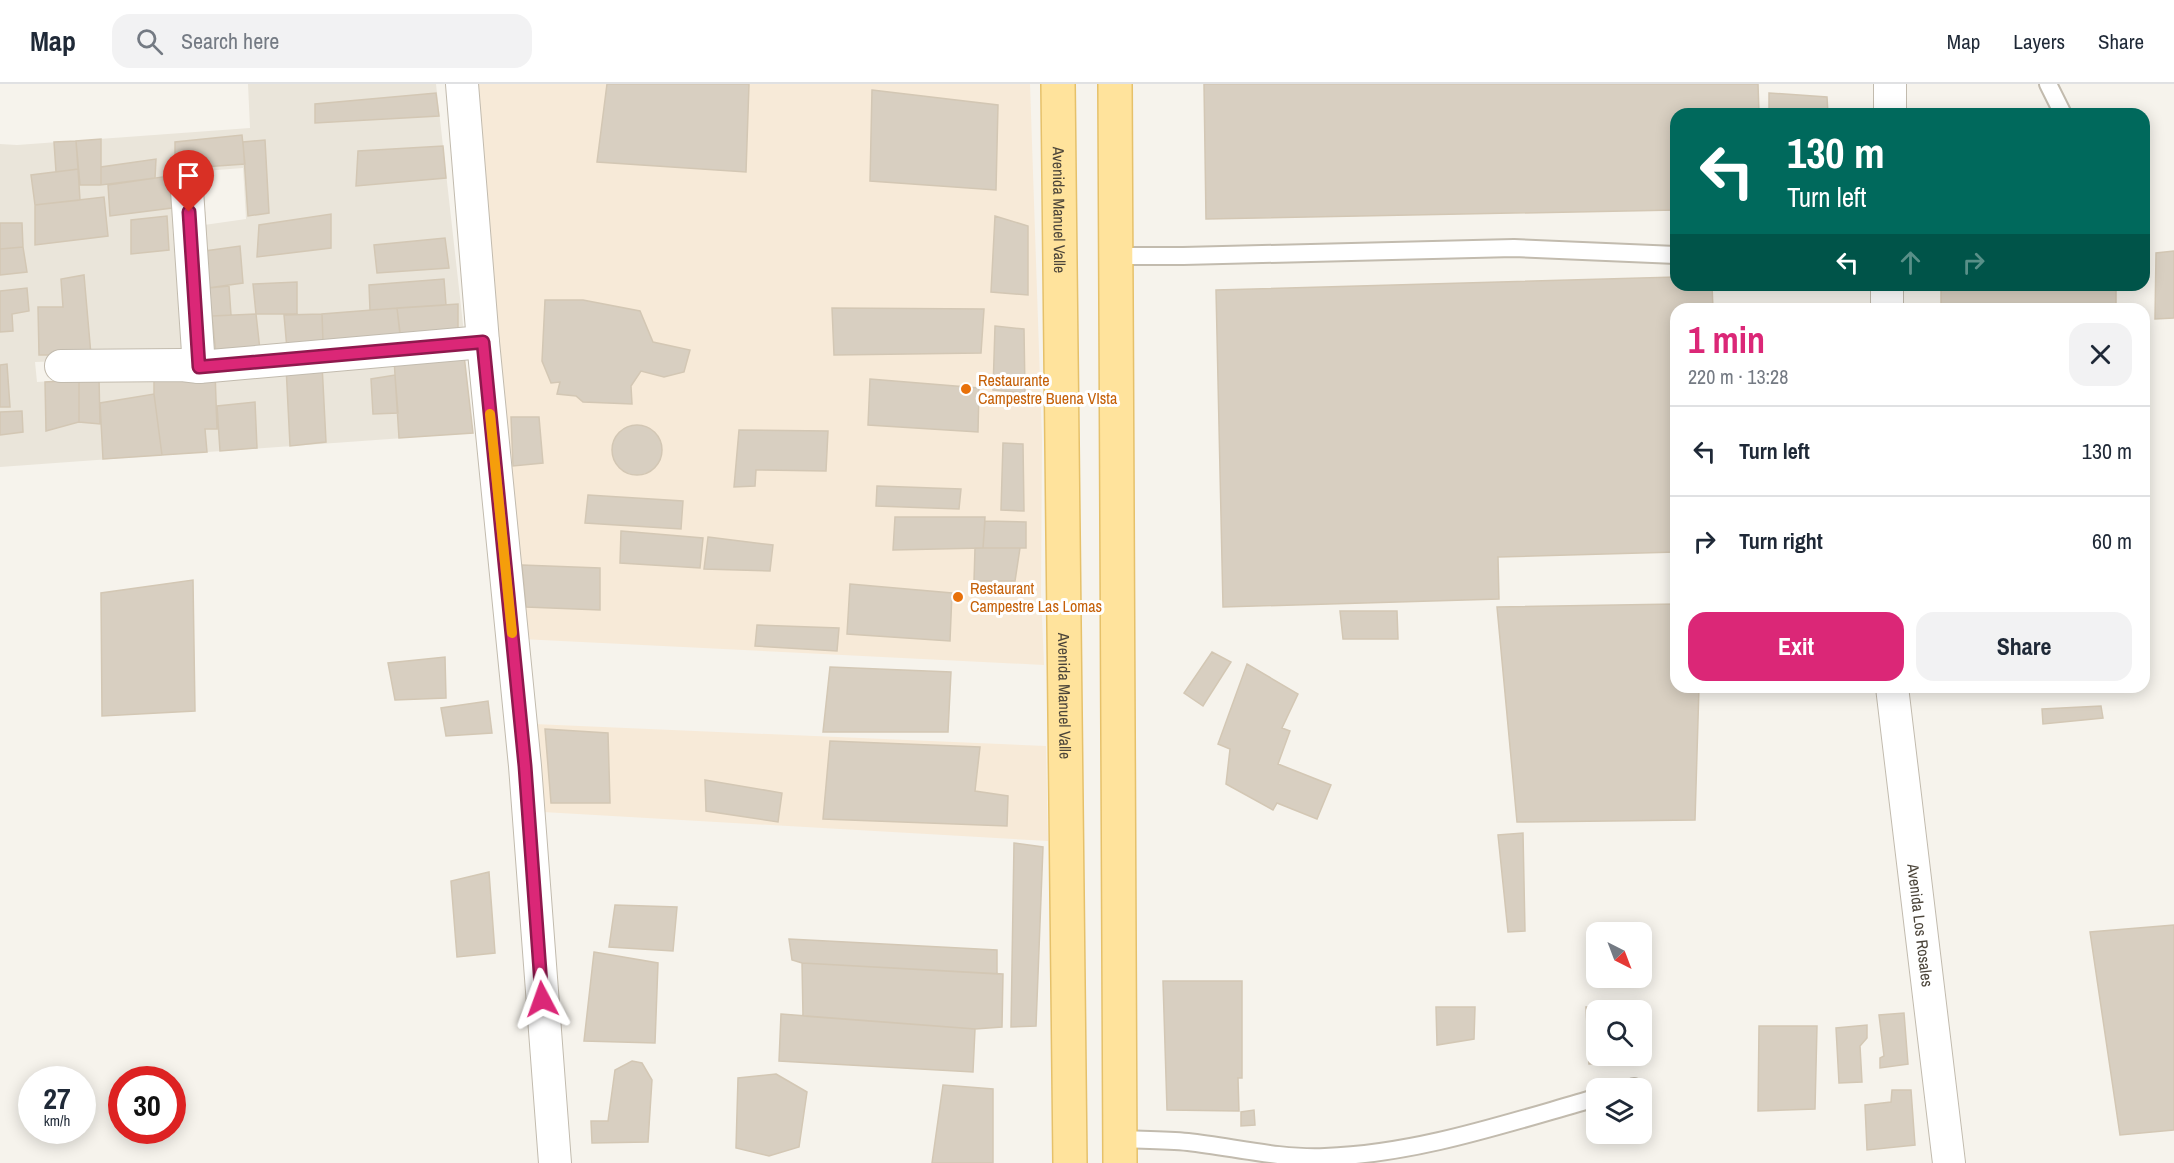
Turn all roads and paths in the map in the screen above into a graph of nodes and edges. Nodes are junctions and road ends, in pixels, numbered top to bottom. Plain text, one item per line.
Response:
1 (462, 84) edge
2 (1058, 84) edge
3 (1115, 84) edge
4 (1890, 84) edge
5 (2048, 84) edge
6 (1890, 108) edge
7 (2060, 108) edge
8 (187, 190) dead end
9 (1670, 255) edge
10 (1116, 256) junction
11 (483, 342) junction
12 (61, 366) dead end
13 (199, 367) junction
14 (1893, 693) edge
15 (1586, 1101) edge
16 (1120, 1151) edge
17 (555, 1163) edge
18 (1070, 1163) edge
19 (1950, 1163) edge

1 - 11 street
2 - 18 main road, Avenida Manuel Valle
3 - 10 main road
4 - 6 street
5 - 7 lane
8 - 13 street
9 - 10 lane
10 - 16 main road
11 - 13 street
11 - 17 street
12 - 13 street
14 - 19 street, Avenida Los Rosales
15 - 16 lane

